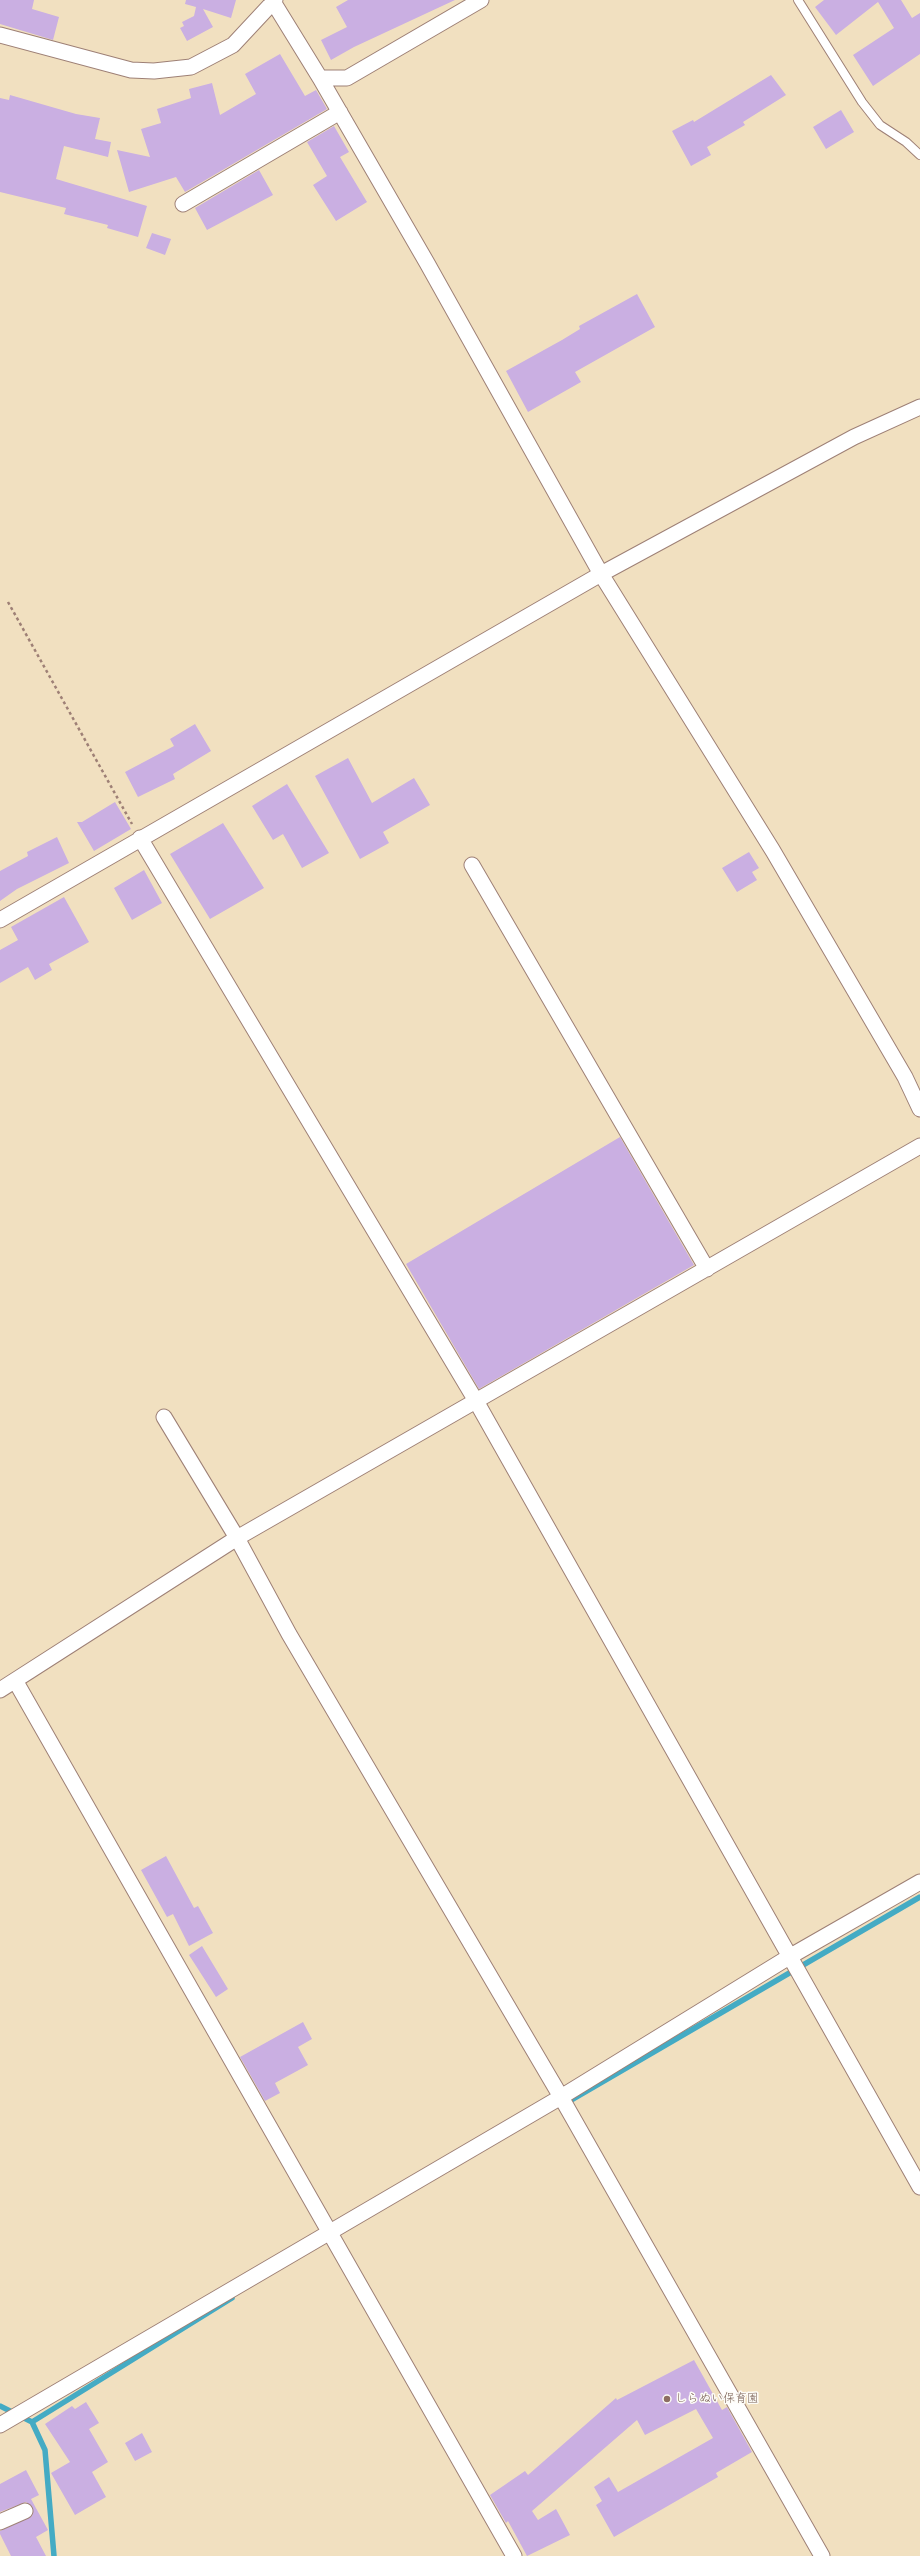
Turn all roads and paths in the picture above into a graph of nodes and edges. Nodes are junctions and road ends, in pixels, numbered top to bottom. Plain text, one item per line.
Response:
1 (481, 0) edge
2 (798, 0) edge
3 (273, 1) edge
4 (0, 35) edge
5 (320, 78) junction
6 (340, 112) junction
7 (920, 155) edge
8 (183, 204) dead end
9 (920, 407) edge
10 (601, 574) junction
11 (8, 602) dead end
12 (140, 838) junction
13 (472, 865) dead end
14 (0, 920) edge
15 (920, 1109) edge
16 (920, 1146) edge
17 (707, 1269) junction
18 (476, 1401) junction
19 (164, 1417) dead end
20 (237, 1538) junction
21 (16, 1682) junction
22 (0, 1690) edge
23 (920, 1882) edge
24 (790, 1959) junction
25 (561, 2098) junction
26 (920, 2187) edge
27 (331, 2239) junction
28 (4, 2423) edge
29 (25, 2511) dead end
30 (0, 2522) edge
31 (514, 2556) edge
32 (822, 2556) edge

1 - 5 street
2 - 7 lane
3 - 4 street
3 - 5 street
5 - 6 street
6 - 8 street
6 - 10 street
9 - 10 street
10 - 12 street
10 - 15 street
11 - 12 path
12 - 14 street
12 - 18 street
13 - 17 street
16 - 17 street
17 - 18 street
18 - 20 street
18 - 24 street
19 - 20 street
20 - 21 street
20 - 25 street
21 - 22 street
21 - 27 street
23 - 24 street
24 - 25 street
24 - 26 street
25 - 27 street
25 - 32 street
27 - 28 street
27 - 31 street
29 - 30 street

